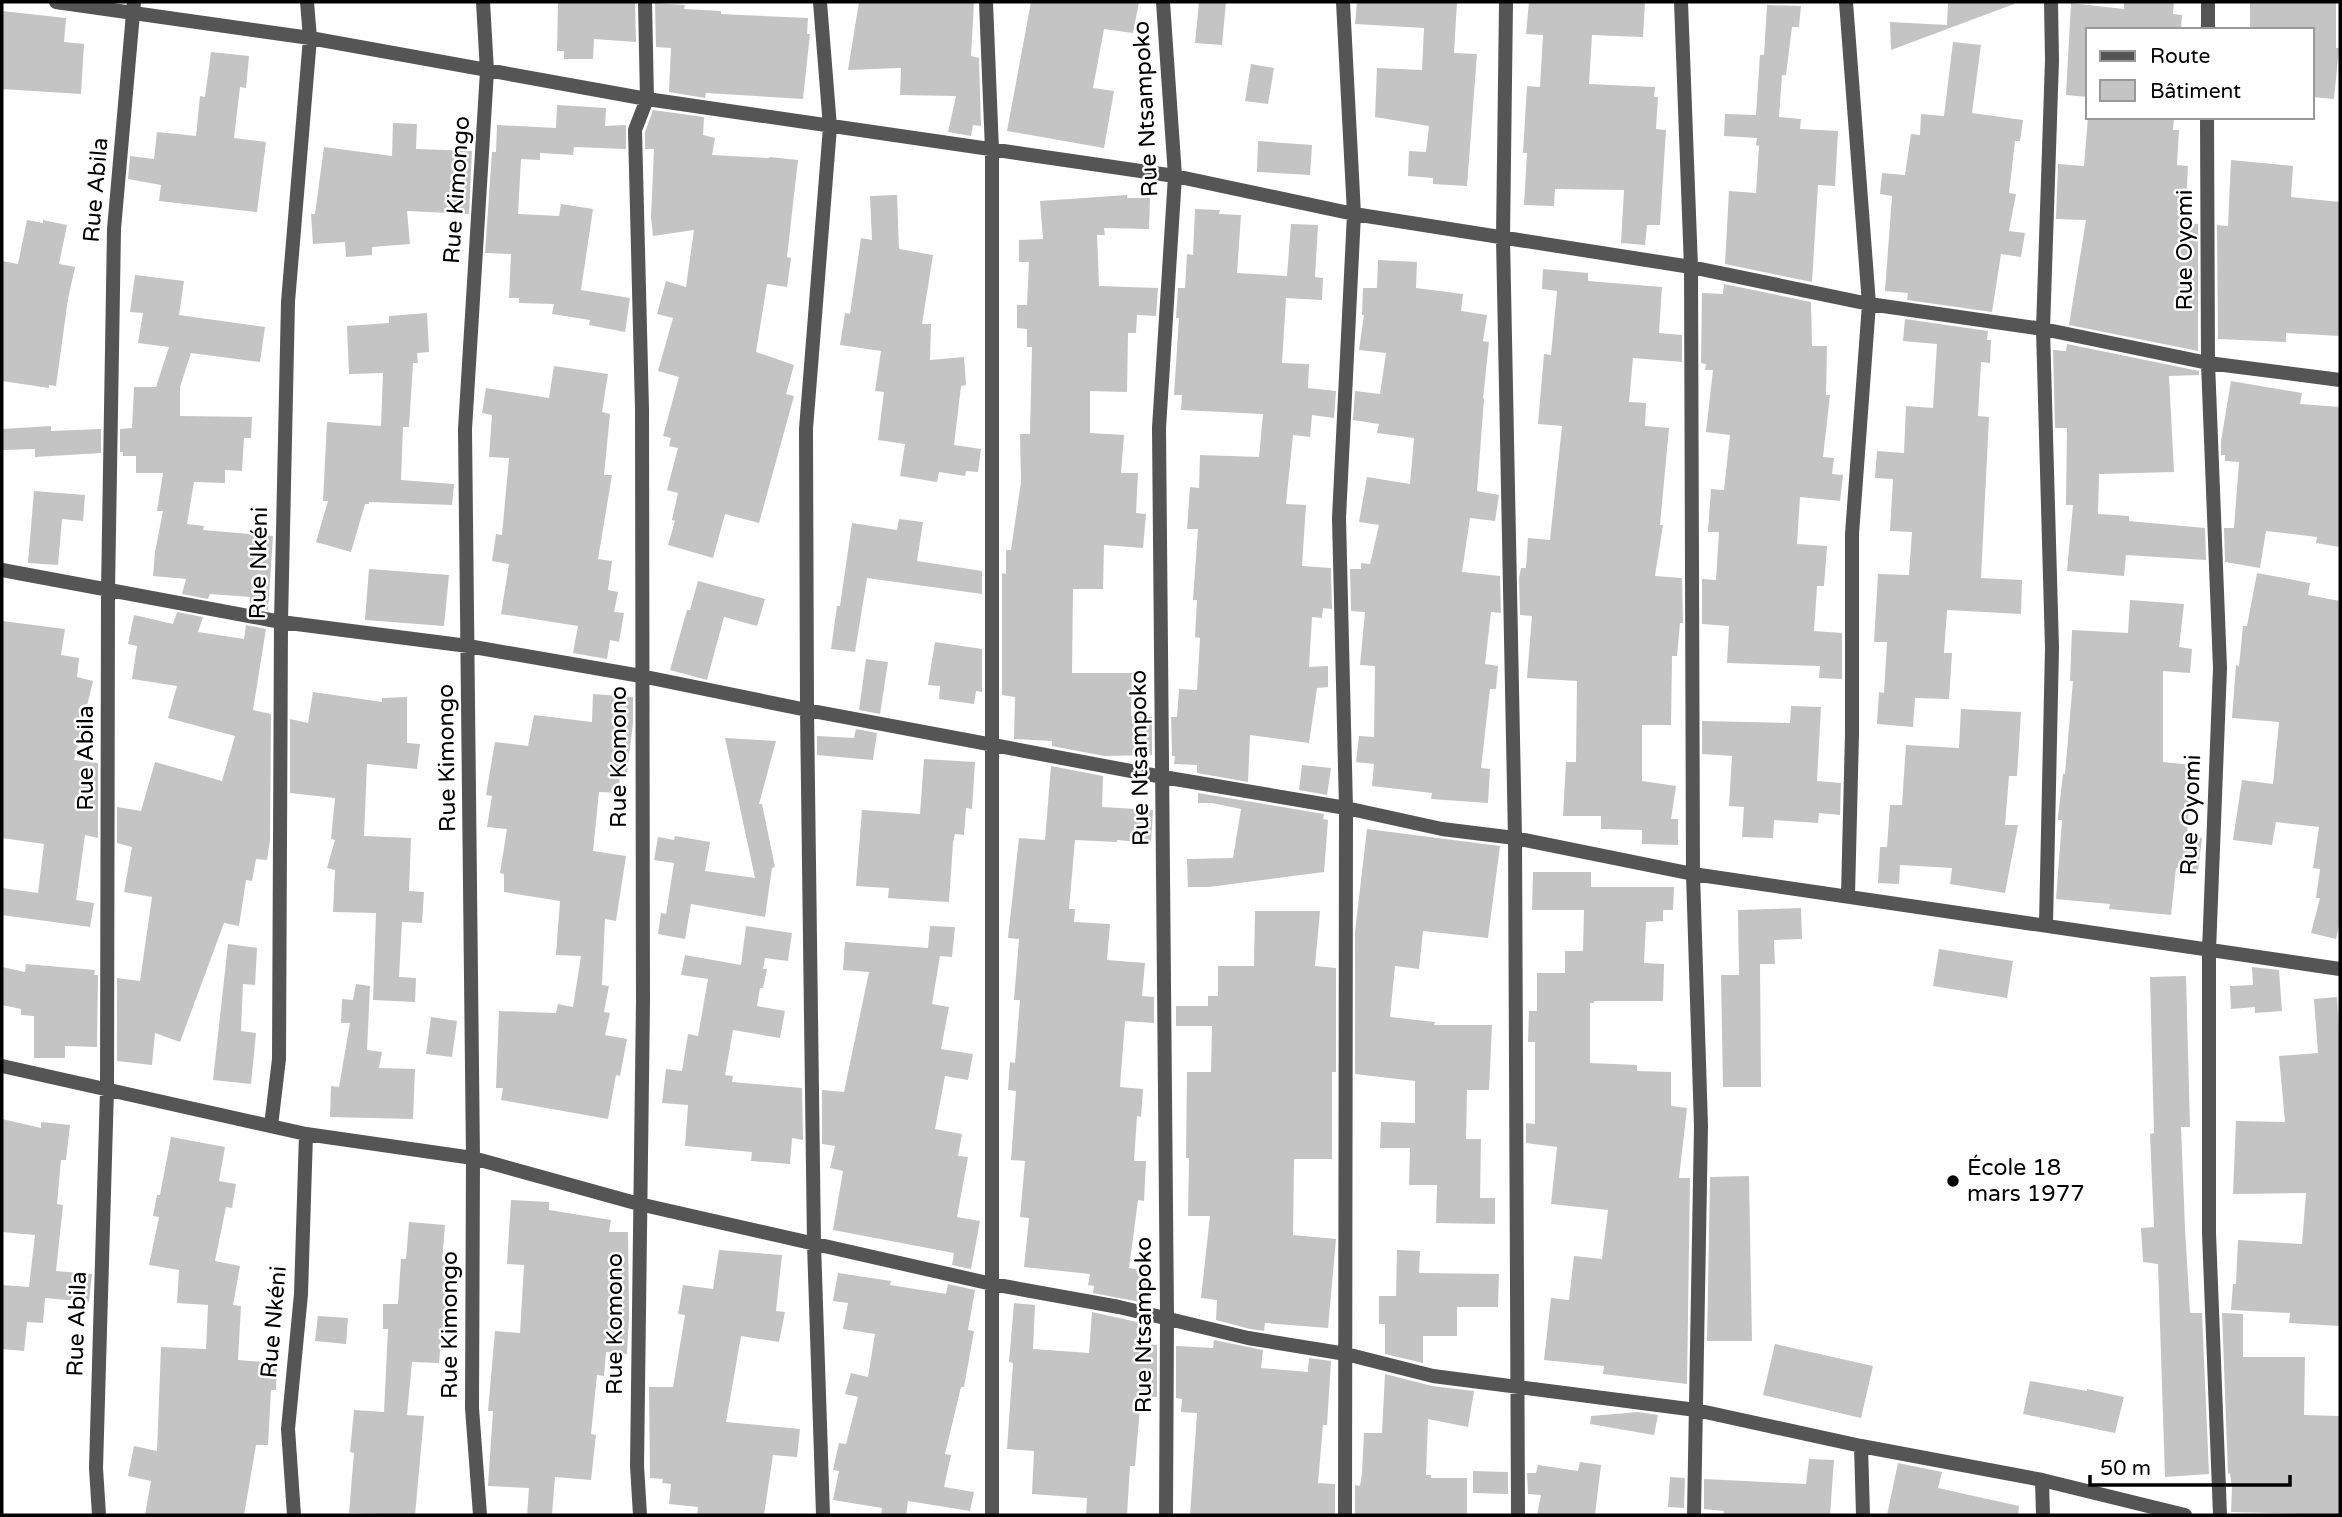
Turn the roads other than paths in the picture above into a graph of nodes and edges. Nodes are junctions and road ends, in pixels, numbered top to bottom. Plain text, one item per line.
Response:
1 (56, 2) edge
2 (307, 2) edge
3 (483, 2) edge
4 (645, 2) edge
5 (820, 2) edge
6 (986, 2) edge
7 (1163, 2) edge
8 (1343, 2) edge
9 (1506, 2) edge
10 (1681, 2) edge
11 (1846, 2) edge
12 (2051, 2) edge
13 (2207, 2) edge
14 (134, 8) edge
15 (2207, 28) edge
16 (310, 38) junction
17 (487, 71) junction
18 (647, 99) junction
19 (2207, 119) edge
20 (830, 127) junction
21 (992, 150) junction
22 (1175, 176) junction
23 (1354, 214) junction
24 (1503, 238) junction
25 (1691, 267) junction
26 (1869, 304) junction
27 (2043, 329) junction
28 (2208, 363) junction
29 (2340, 380) edge
30 (2, 570) edge
31 (108, 591) junction
32 (281, 622) junction
33 (468, 646) junction
34 (641, 676) junction
35 (807, 710) junction
36 (993, 744) junction
37 (1163, 777) junction
38 (1346, 808) junction
39 (1515, 838) junction
40 (1693, 874) junction
41 (1849, 895) junction
42 (2046, 924) junction
43 (2209, 951) junction
44 (2340, 969) edge
45 (2, 1066) edge
46 (107, 1089) junction
47 (271, 1126) junction
48 (306, 1134) junction
49 (473, 1158) junction
50 (639, 1204) junction
51 (814, 1244) junction
52 (992, 1284) junction
53 (1167, 1317) junction
54 (1346, 1354) junction
55 (1517, 1388) junction
56 (1696, 1410) junction
57 (1861, 1446) junction
58 (2042, 1480) junction
59 (99, 1515) edge
60 (294, 1515) edge
61 (480, 1515) edge
62 (639, 1515) edge
63 (823, 1515) edge
64 (992, 1515) edge
65 (1166, 1515) edge
66 (1345, 1515) edge
67 (1518, 1515) edge
68 (1694, 1515) edge
69 (1863, 1515) edge
70 (2043, 1515) edge
71 (2185, 1515) edge
72 (2220, 1515) edge

1 - 14 street
2 - 16 street, Rue Nkéni
3 - 17 street, Rue Kimongo
4 - 18 street, Rue Komono
5 - 20 street
6 - 21 street
7 - 22 street, Rue Ntsampoko
8 - 23 street
9 - 24 street
10 - 25 street
11 - 26 street
12 - 27 street
13 - 15 street
14 - 16 street
14 - 31 street, Rue Abila
16 - 17 street
16 - 32 street, Rue Nkéni
17 - 18 street
17 - 33 street, Rue Kimongo
18 - 20 street
18 - 34 street, Rue Komono
19 - 28 street, Rue Oyomi
20 - 21 street
20 - 35 street
21 - 22 street
21 - 36 street
22 - 23 street
22 - 37 street, Rue Ntsampoko
23 - 24 street
23 - 38 street
24 - 25 street
24 - 39 street
25 - 26 street
25 - 40 street
26 - 27 street
26 - 41 street
27 - 28 street
27 - 42 street
28 - 29 street
28 - 43 street, Rue Oyomi
30 - 31 street
31 - 32 street
31 - 46 street, Rue Abila
32 - 33 street
32 - 47 street, Rue Nkéni
33 - 34 street
33 - 49 street, Rue Kimongo
34 - 35 street
34 - 50 street, Rue Komono
35 - 36 street
35 - 51 street
36 - 37 street
36 - 52 street
37 - 38 street
37 - 53 street, Rue Ntsampoko
38 - 39 street
38 - 54 street
39 - 40 street
39 - 55 street
40 - 41 street
40 - 56 street
41 - 42 street
42 - 43 street
43 - 44 street
43 - 72 street, Rue Oyomi
45 - 46 street
46 - 47 street
46 - 59 street, Rue Abila
47 - 48 street
48 - 49 street
48 - 60 street, Rue Nkéni
49 - 50 street
49 - 61 street, Rue Kimongo
50 - 51 street
50 - 62 street, Rue Komono
51 - 52 street
51 - 63 street
52 - 53 street
52 - 64 street
53 - 54 street
53 - 65 street, Rue Ntsampoko
54 - 55 street
54 - 66 street
55 - 56 street
55 - 67 street
56 - 57 street
56 - 68 street
57 - 58 street
57 - 69 street
58 - 70 street
58 - 71 street

